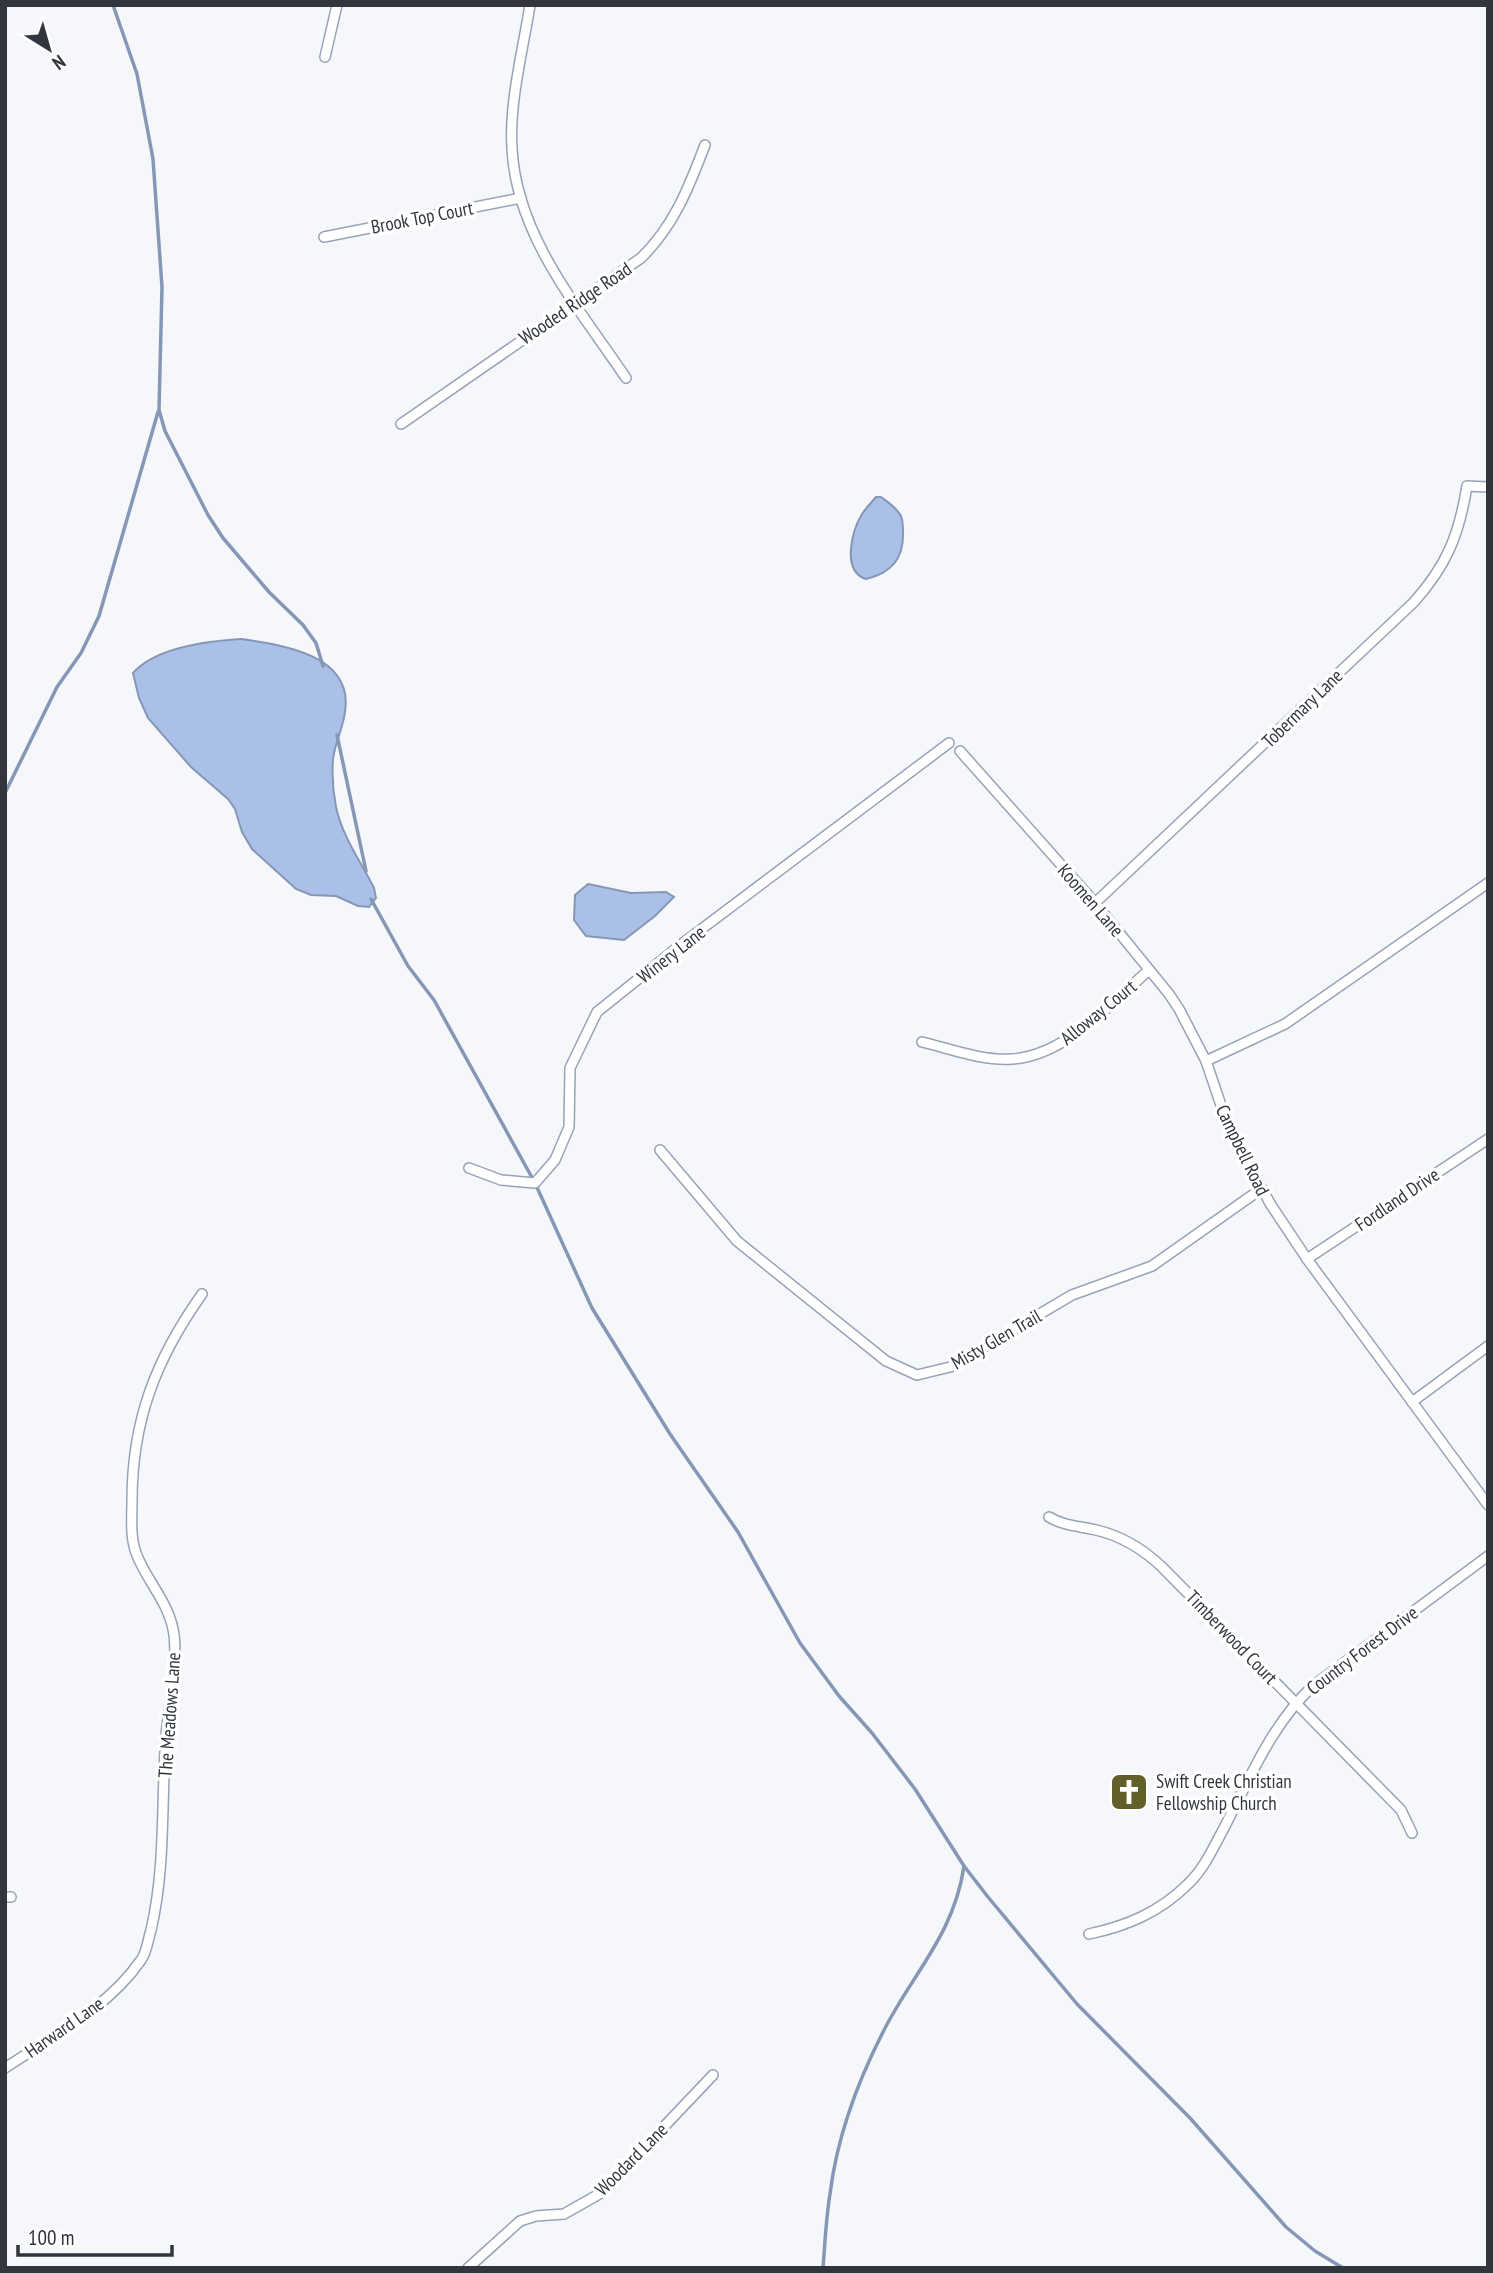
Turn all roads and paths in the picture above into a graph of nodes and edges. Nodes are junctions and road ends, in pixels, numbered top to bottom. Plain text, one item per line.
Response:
1 (337, 5) edge
2 (530, 5) edge
3 (325, 57) dead end
4 (705, 145) dead end
5 (521, 198) junction
6 (324, 237) dead end
7 (576, 303) junction
8 (626, 378) dead end
9 (401, 424) dead end
10 (1488, 487) edge
11 (949, 743) dead end
12 (960, 751) dead end
13 (1488, 883) edge
14 (1095, 903) junction
15 (1149, 970) junction
16 (922, 1041) dead end
17 (1206, 1061) junction
18 (1488, 1139) edge
19 (660, 1150) dead end
20 (469, 1168) dead end
21 (1261, 1189) junction
22 (1307, 1259) junction
23 (202, 1294) dead end
24 (1488, 1346) edge
25 (1412, 1402) junction
26 (1488, 1505) edge
27 (1049, 1517) dead end
28 (1488, 1556) edge
29 (1295, 1702) junction
30 (1412, 1833) dead end
31 (1089, 1934) dead end
32 (122, 1985) joint
33 (5, 2068) edge
34 (713, 2075) dead end
35 (468, 2268) edge

1 - 3 street
2 - 5 street
4 - 7 street, Wooded Ridge Road
5 - 6 street, Brook Top Court
5 - 7 street
7 - 8 street
7 - 9 street, Wooded Ridge Road
10 - 14 street, Tobermary Lane
11 - 20 street, Winery Lane
12 - 14 street, Koomen Lane
13 - 17 street
14 - 15 street, Koomen Lane
15 - 16 street, Alloway Court
15 - 17 street, Koomen Lane
17 - 21 street, Campbell Road
18 - 22 street, Fordland Drive
19 - 21 street, Misty Glen Trail
21 - 22 street, Campbell Road
22 - 25 street, Campbell Road
23 - 32 street, The Meadows Lane
24 - 25 street
25 - 26 street, Campbell Road
27 - 29 street, Timberwood Court
28 - 29 street, Country Forest Drive
29 - 30 street, Timberwood Court
29 - 31 street, Country Forest Drive
32 - 33 street, Harward Lane
34 - 35 street, Woodard Lane

